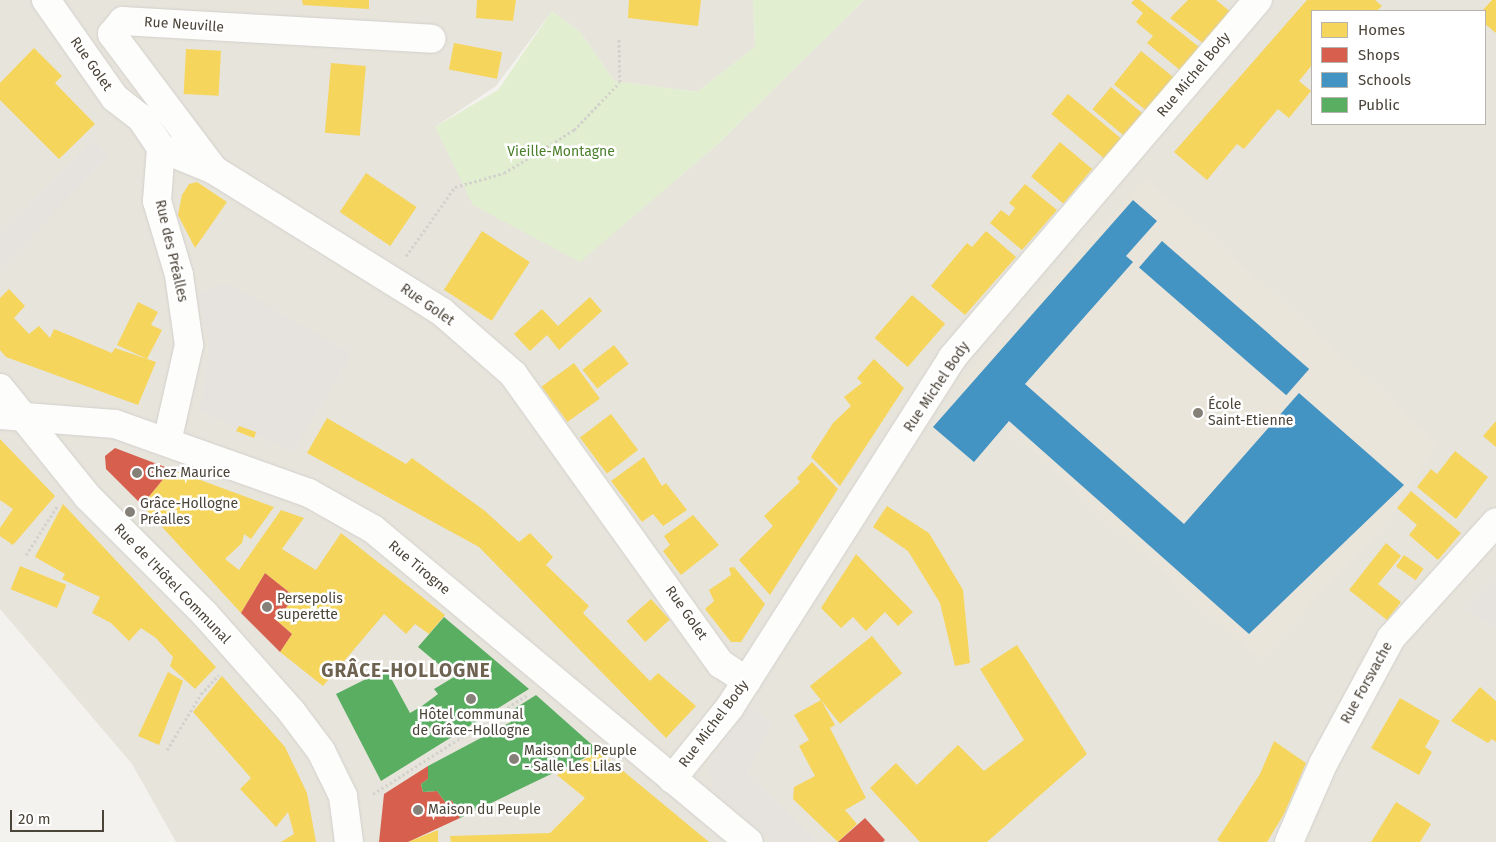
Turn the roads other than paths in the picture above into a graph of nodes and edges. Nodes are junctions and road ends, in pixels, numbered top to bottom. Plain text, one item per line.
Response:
1 (46, 0) edge
2 (1258, 0) edge
3 (431, 39) dead end
4 (161, 148) junction
5 (214, 170) junction
6 (0, 388) edge
7 (0, 415) edge
8 (27, 418) junction
9 (167, 442) junction
10 (1496, 522) edge
11 (747, 682) junction
12 (672, 779) junction
13 (349, 842) edge
14 (749, 842) edge
15 (1289, 842) edge

1 - 4 street, Rue Golet
2 - 11 street, Rue Michel Body
3 - 5 street, Rue Neuville
4 - 5 street, Rue Golet
4 - 9 street, Rue des Préalles
5 - 11 street, Rue Golet
6 - 8 street, Rue de l'Hôtel Communal
7 - 8 street, Rue Tirogne
8 - 9 street, Rue Tirogne
8 - 13 street, Rue de l'Hôtel Communal
9 - 12 street, Rue Tirogne
10 - 15 street, Rue Forsvache
11 - 12 street, Rue Michel Body
12 - 14 street, Rue Tirogne

